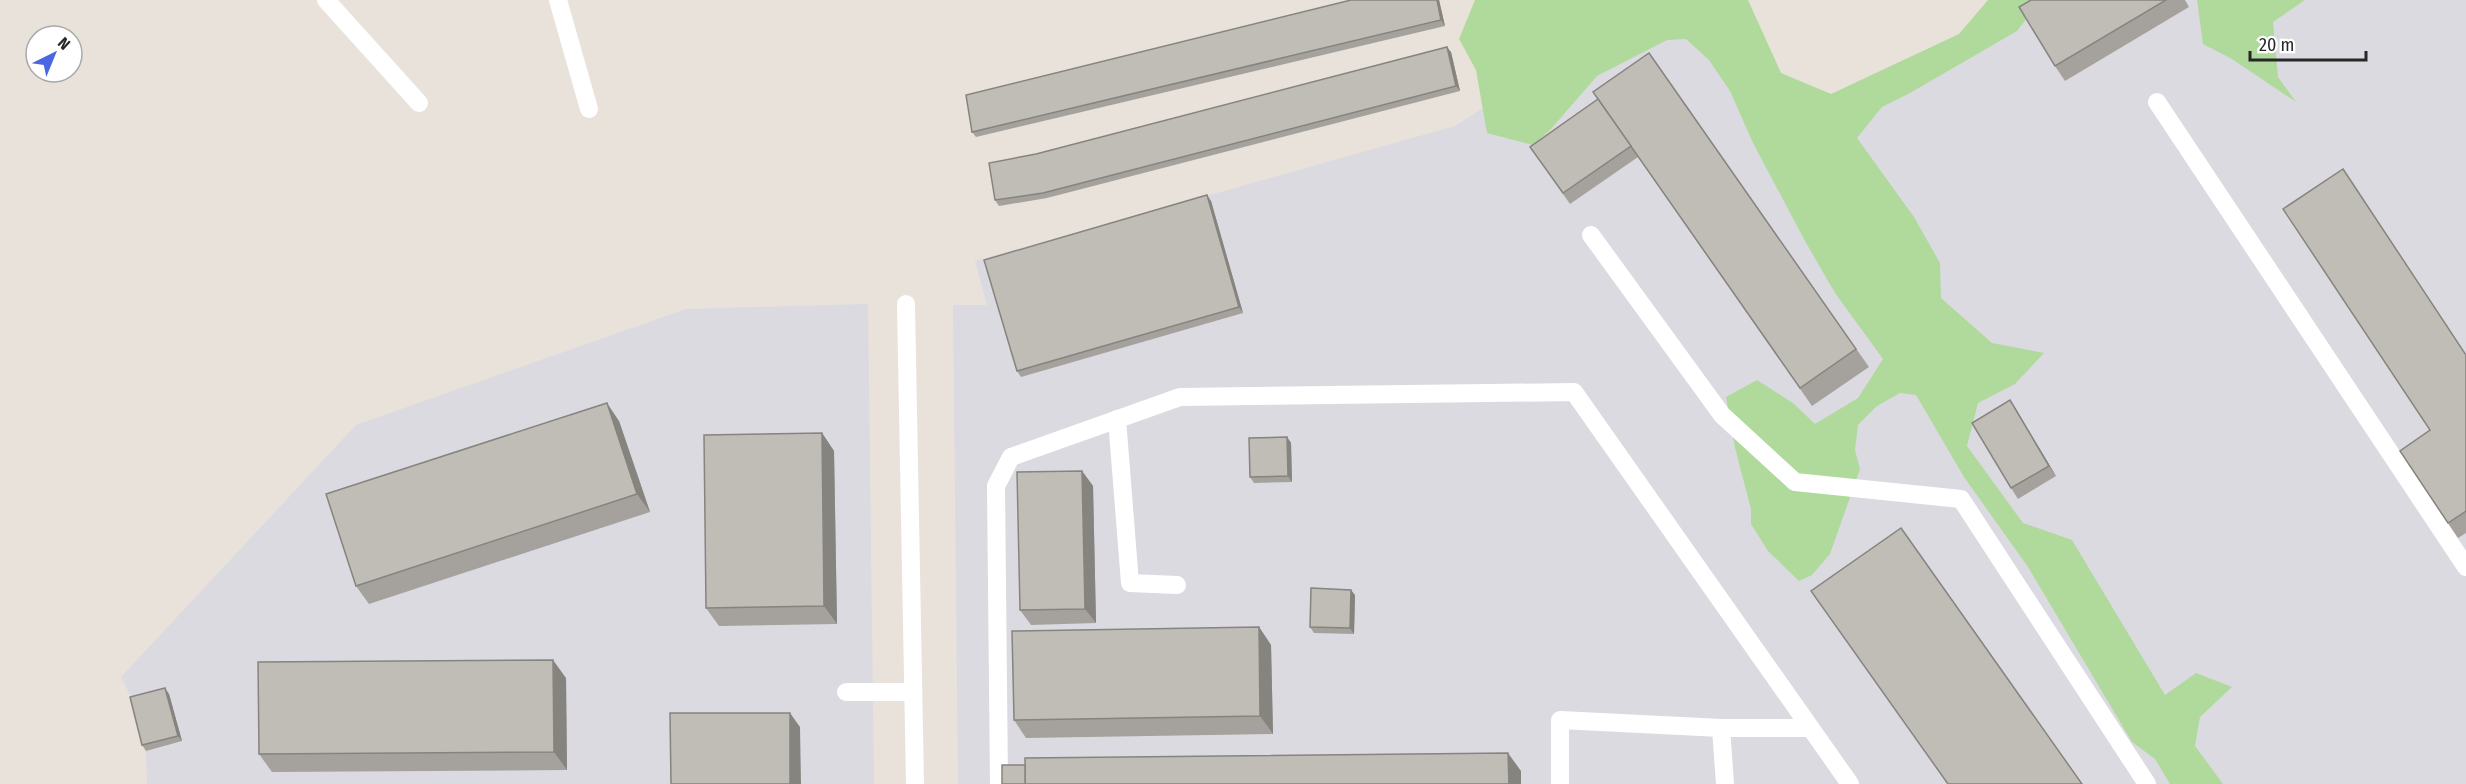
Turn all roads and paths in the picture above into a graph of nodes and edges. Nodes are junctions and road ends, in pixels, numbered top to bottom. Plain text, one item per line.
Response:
1 (326, 0) edge
2 (558, 0) edge
3 (2157, 102) dead end
4 (419, 103) dead end
5 (589, 109) dead end
6 (1591, 235) dead end
7 (906, 304) dead end
8 (1117, 419) junction
9 (2466, 567) edge
10 (1177, 585) dead end
11 (846, 692) dead end
12 (913, 692) junction
13 (1721, 728) junction
14 (1810, 728) junction
15 (915, 784) edge
16 (999, 784) edge
17 (1560, 784) edge
18 (1725, 784) edge
19 (1850, 784) edge
20 (2146, 784) edge

1 - 4 lane
2 - 5 lane
3 - 9 lane
6 - 20 lane
7 - 12 lane
8 - 10 lane
8 - 14 lane
8 - 16 lane
11 - 12 lane
12 - 15 lane
13 - 14 lane
13 - 17 lane
13 - 18 lane
14 - 19 lane

